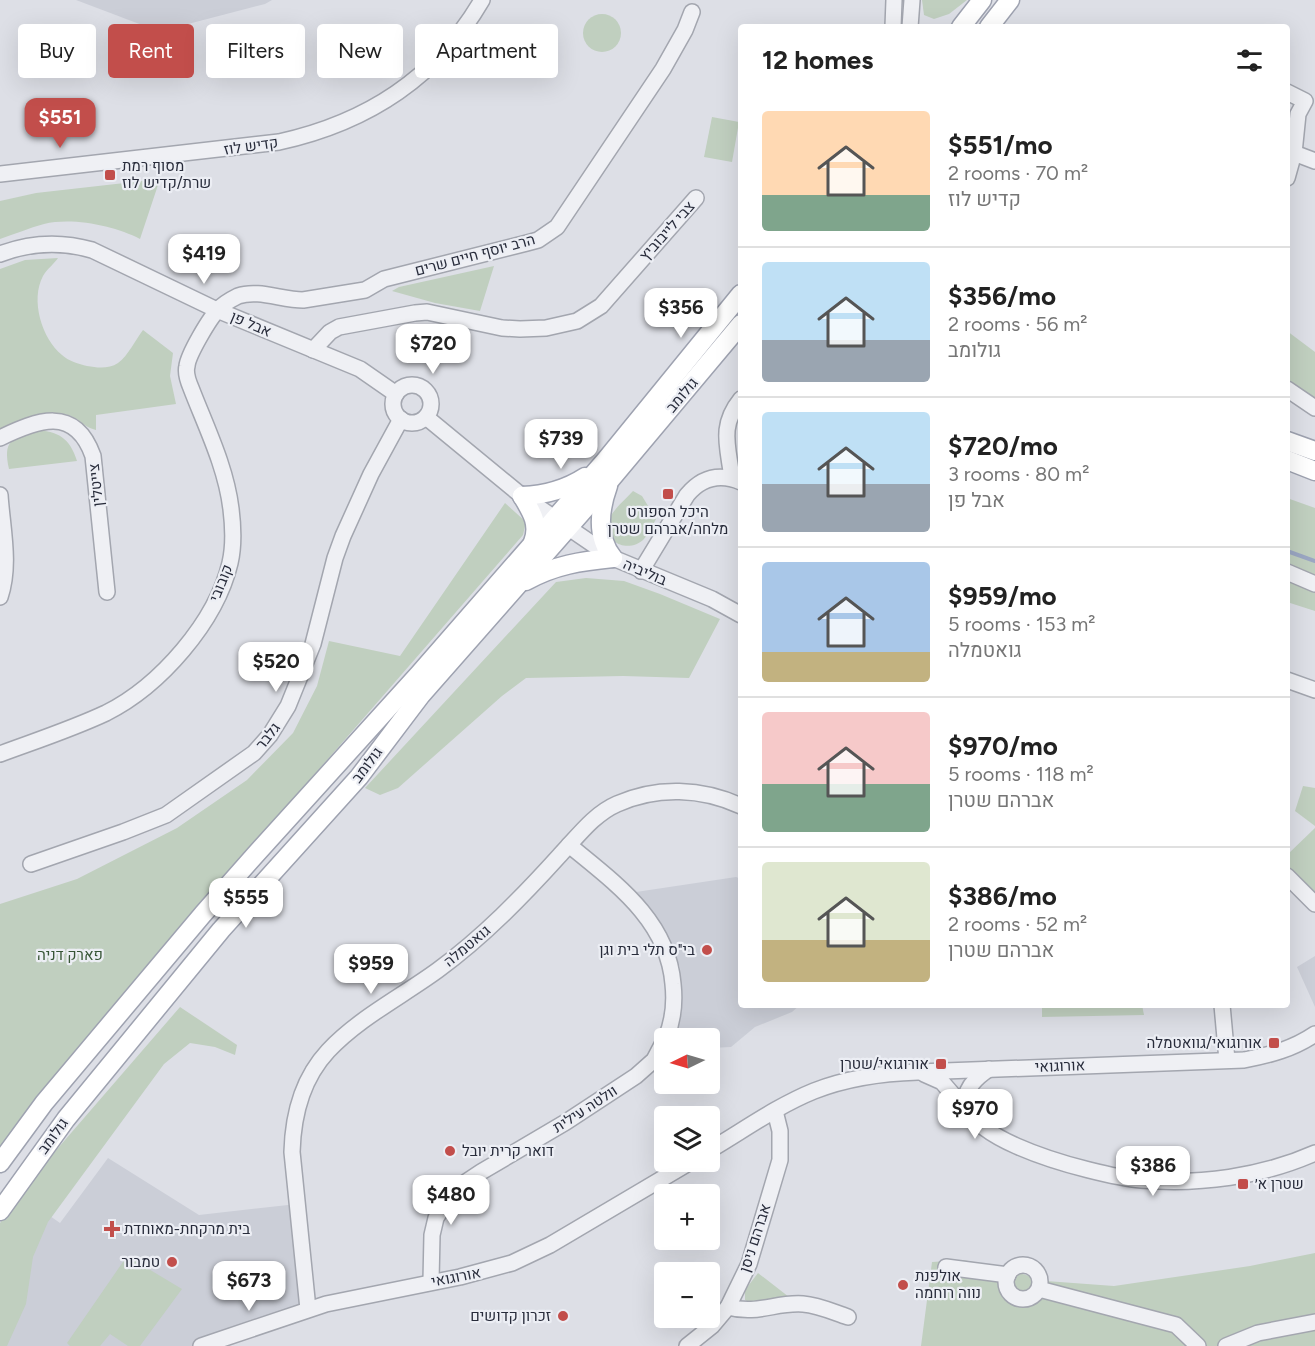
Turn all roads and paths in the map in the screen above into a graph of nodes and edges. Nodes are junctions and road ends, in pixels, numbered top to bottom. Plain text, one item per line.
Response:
1 (472, 0) edge
2 (482, 0) edge
3 (894, 0) edge
4 (912, 0) edge
5 (982, 0) edge
6 (1010, 0) edge
7 (692, 12) dead end
8 (466, 24) edge
9 (467, 24) edge
10 (892, 24) edge
11 (910, 24) edge
12 (963, 24) edge
13 (990, 24) edge
14 (415, 78) edge
15 (1290, 94) edge
16 (1294, 153) junction
17 (1315, 161) edge
18 (1290, 167) edge
19 (0, 174) edge
20 (696, 198) dead end
21 (0, 254) edge
22 (738, 298) edge
23 (218, 310) junction
24 (738, 328) edge
25 (313, 350) junction
26 (1290, 391) edge
27 (396, 394) junction
28 (738, 403) edge
29 (1315, 408) edge
30 (426, 417) junction
31 (400, 419) junction
32 (0, 438) edge
33 (1290, 442) edge
34 (1315, 451) edge
35 (605, 460) junction
36 (1290, 461) edge
37 (1315, 471) edge
38 (611, 479) junction
39 (736, 480) edge
40 (0, 495) edge
41 (522, 496) junction
42 (562, 523) junction
43 (533, 542) junction
44 (613, 558) junction
45 (641, 571) junction
46 (1290, 573) edge
47 (1315, 584) edge
48 (514, 588) junction
49 (107, 592) dead end
50 (0, 597) edge
51 (738, 613) edge
52 (1290, 681) edge
53 (1315, 690) edge
54 (0, 754) edge
55 (738, 805) edge
56 (570, 845) junction
57 (31, 864) dead end
58 (1290, 879) edge
59 (1315, 904) edge
60 (1222, 1008) edge
61 (670, 1028) edge
62 (1315, 1034) edge
63 (654, 1060) edge
64 (1227, 1060) junction
65 (989, 1069) junction
66 (918, 1072) junction
67 (775, 1111) junction
68 (972, 1118) junction
69 (720, 1144) edge
70 (1315, 1153) edge
71 (0, 1164) edge
72 (673, 1172) edge
73 (0, 1211) edge
74 (946, 1267) dead end
75 (1008, 1275) junction
76 (431, 1281) junction
77 (1039, 1289) junction
78 (728, 1307) junction
79 (308, 1309) junction
80 (848, 1317) dead end
81 (1315, 1322) edge
82 (201, 1346) edge
83 (687, 1346) edge
84 (1198, 1346) edge
85 (1226, 1346) edge

1 - 8 street, קדיש לוז
2 - 9 street, קדיש לוז
3 - 10 street
4 - 11 street
5 - 12 main road
6 - 13 main road
7 - 23 street, הרב יוסף חיים שרים
14 - 19 street, קדיש לוז
15 - 16 street
16 - 17 street
16 - 18 street
20 - 25 street, צבי לייבוביץ
21 - 23 street, אבל פן
22 - 35 main road, גולומב
23 - 25 street, אבל פן
23 - 54 street, קובובי
24 - 38 main road, גולומב
25 - 27 street, אבל פן
26 - 29 street
27 - 30 street
27 - 31 street
28 - 39 street
30 - 31 street
30 - 41 street
31 - 57 street, גלבר
32 - 49 street, צייטלין
33 - 34 main road
35 - 41 main road
35 - 42 main road, גולומב
36 - 37 main road
38 - 42 main road, גולומב
38 - 44 main road
39 - 45 street
40 - 50 street
41 - 42 street
41 - 43 main road
42 - 43 main road, גולומב
42 - 44 street, בוליביה
42 - 48 main road, גולומב
43 - 71 main road, גולומב
44 - 45 street, בוליביה
44 - 48 main road
45 - 51 street, בוליביה
46 - 47 street
48 - 73 main road, גולומב
52 - 53 street
55 - 56 street, גואטמלה
56 - 61 street, וולטה עילית
56 - 79 street, גואטמלה
58 - 59 street
60 - 64 street
62 - 64 street, אורוגואי
63 - 76 street, וולטה עילית
64 - 65 street, אורוגואי
65 - 66 street, אורוגואי
65 - 68 street
66 - 67 street, אורוגואי
66 - 68 street
67 - 69 street, אורוגואי
67 - 78 street, אברהם ניסן
68 - 70 street
72 - 76 street, אורוגואי
74 - 75 street
75 - 77 street
75 - 77 street
76 - 79 street, אורוגואי
77 - 84 street
78 - 80 street
78 - 83 street, אברהם ניסן
79 - 82 street, אורוגואי
81 - 85 street

